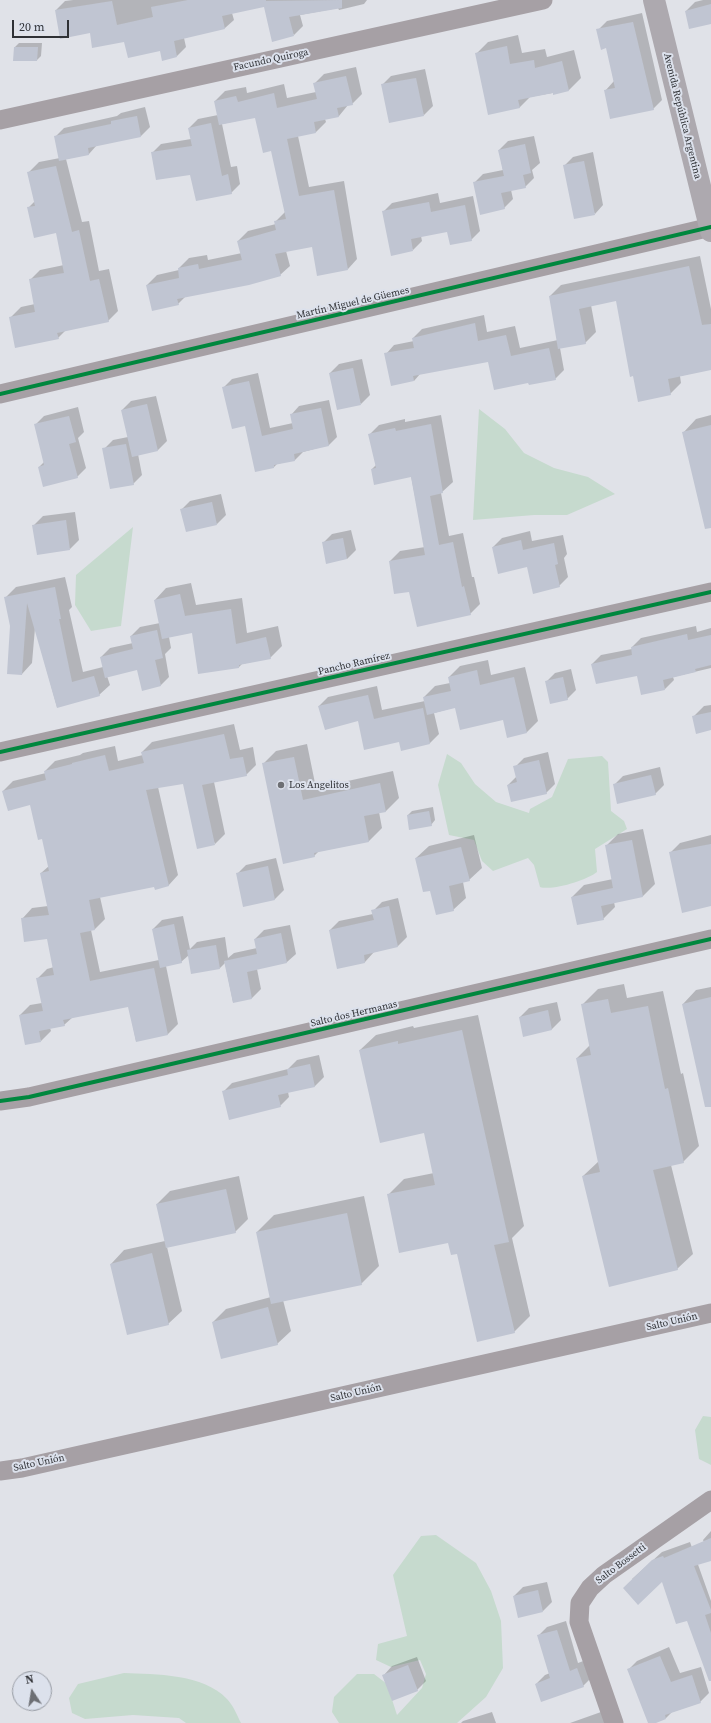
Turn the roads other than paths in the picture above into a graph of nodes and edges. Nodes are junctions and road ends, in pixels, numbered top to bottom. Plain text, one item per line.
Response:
1 (543, 0) edge
2 (654, 0) edge
3 (0, 120) edge
4 (711, 228) edge
5 (0, 394) edge
6 (711, 592) edge
7 (0, 752) edge
8 (711, 939) edge
9 (0, 1101) edge
10 (711, 1313) edge
11 (0, 1471) edge
12 (711, 1500) edge
13 (614, 1723) edge

1 - 3 street, Facundo Quiroga
2 - 4 main road, Avenida República Argentina
4 - 5 street, Martín Miguel de Güemes
6 - 7 street, Pancho Ramírez
8 - 9 street, Salto dos Hermanas
10 - 11 street, Salto Unión
12 - 13 street, Salto Bossetti

